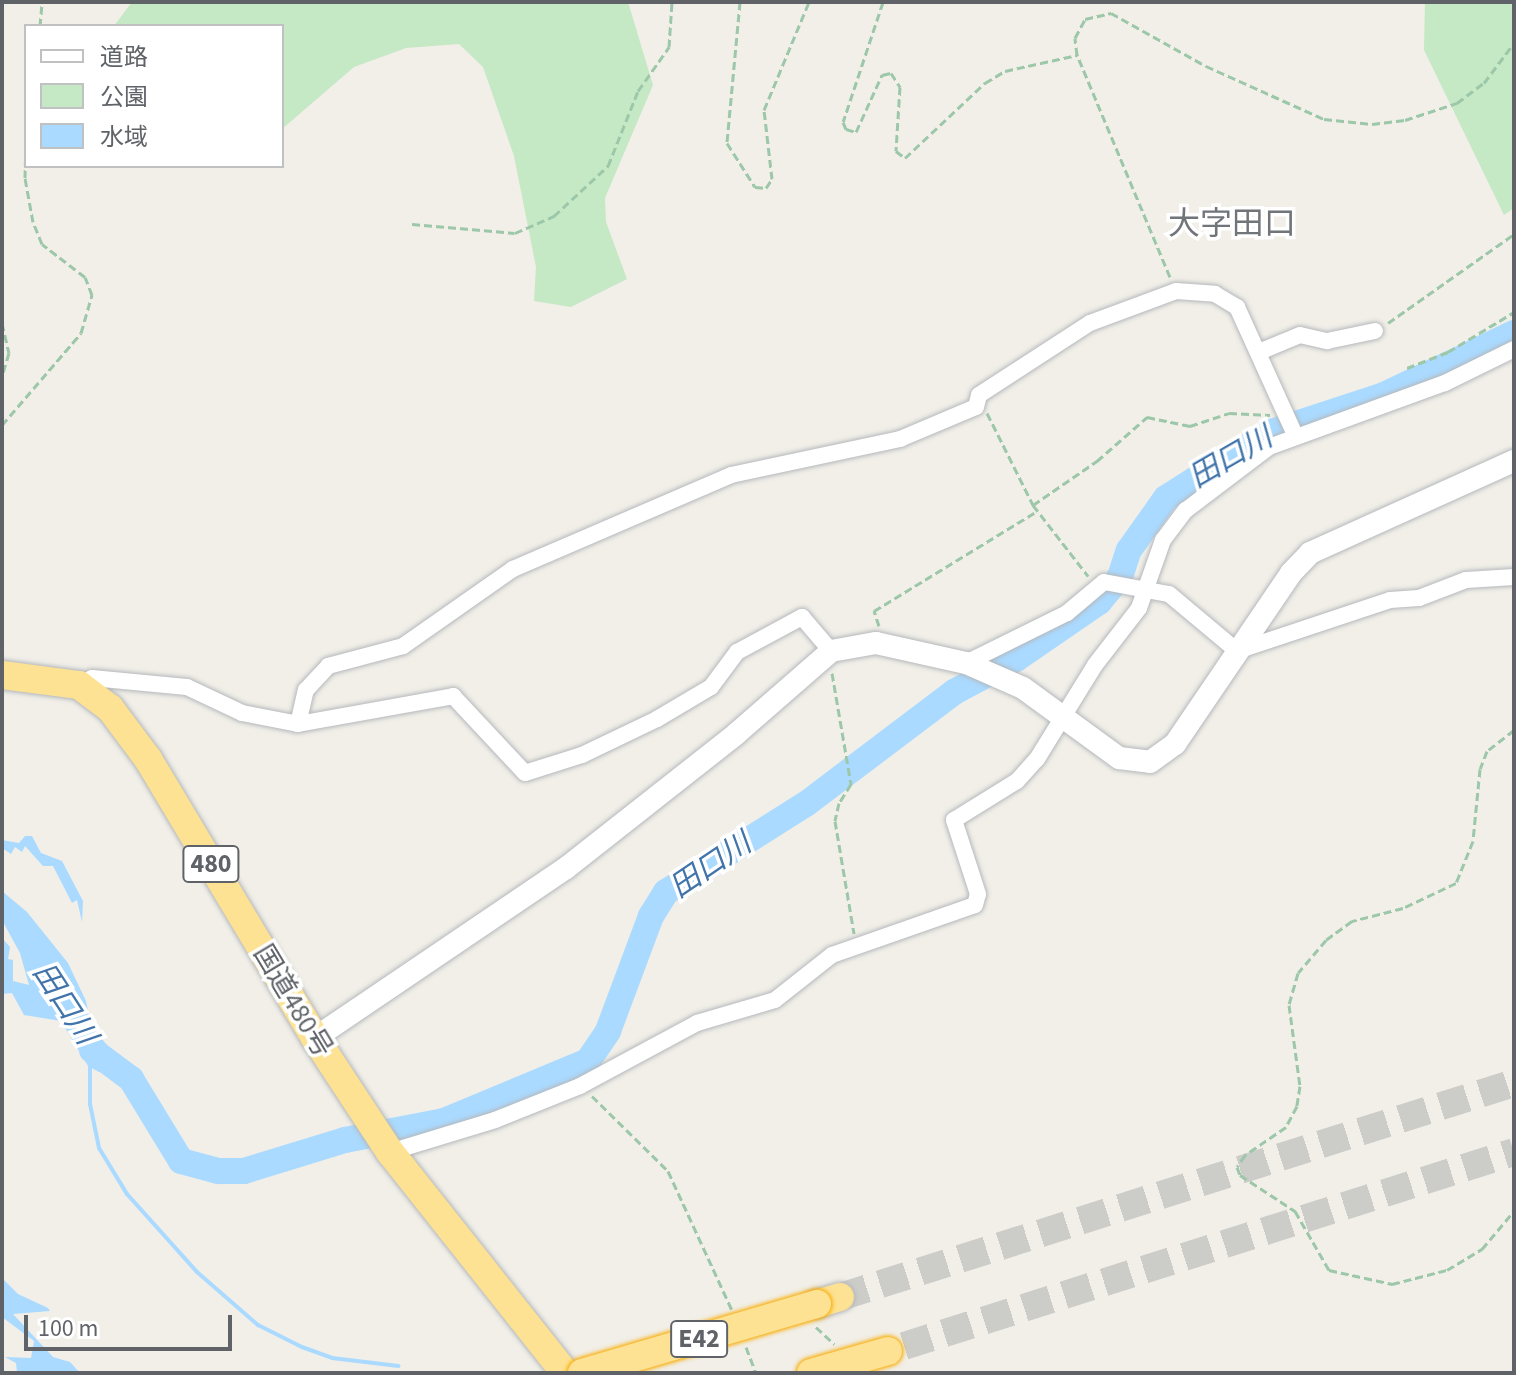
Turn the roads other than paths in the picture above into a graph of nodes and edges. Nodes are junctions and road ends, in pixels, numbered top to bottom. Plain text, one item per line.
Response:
1 (1375, 331) road end
2 (1514, 349) edge
3 (1259, 352) junction
4 (1295, 435) junction
5 (1514, 461) edge
6 (1514, 577) edge
7 (1138, 587) junction
8 (1237, 651) junction
9 (829, 652) junction
10 (973, 666) junction
11 (2, 675) edge
12 (79, 685) junction
13 (1065, 717) junction
14 (298, 724) junction
15 (315, 1038) junction
16 (388, 1149) junction
17 (829, 1301) tunnel mouth
18 (896, 1348) tunnel mouth
19 (565, 1373) edge
20 (582, 1373) edge
21 (811, 1373) edge

1 - 3 street
2 - 4 street
3 - 4 street
3 - 14 street
4 - 7 street
5 - 8 street
6 - 8 street
7 - 8 street
7 - 10 street
7 - 13 street
8 - 13 street
9 - 10 street
9 - 14 street
9 - 15 street
10 - 13 street
11 - 12 highway, 国道480号 / 480
12 - 14 street
12 - 15 highway, 国道480号 / 480
13 - 16 street
15 - 16 highway, 国道480号 / 480
16 - 19 highway, 国道480号 / 480
17 - 20 highway, E42, bridge
18 - 21 highway, bridge

